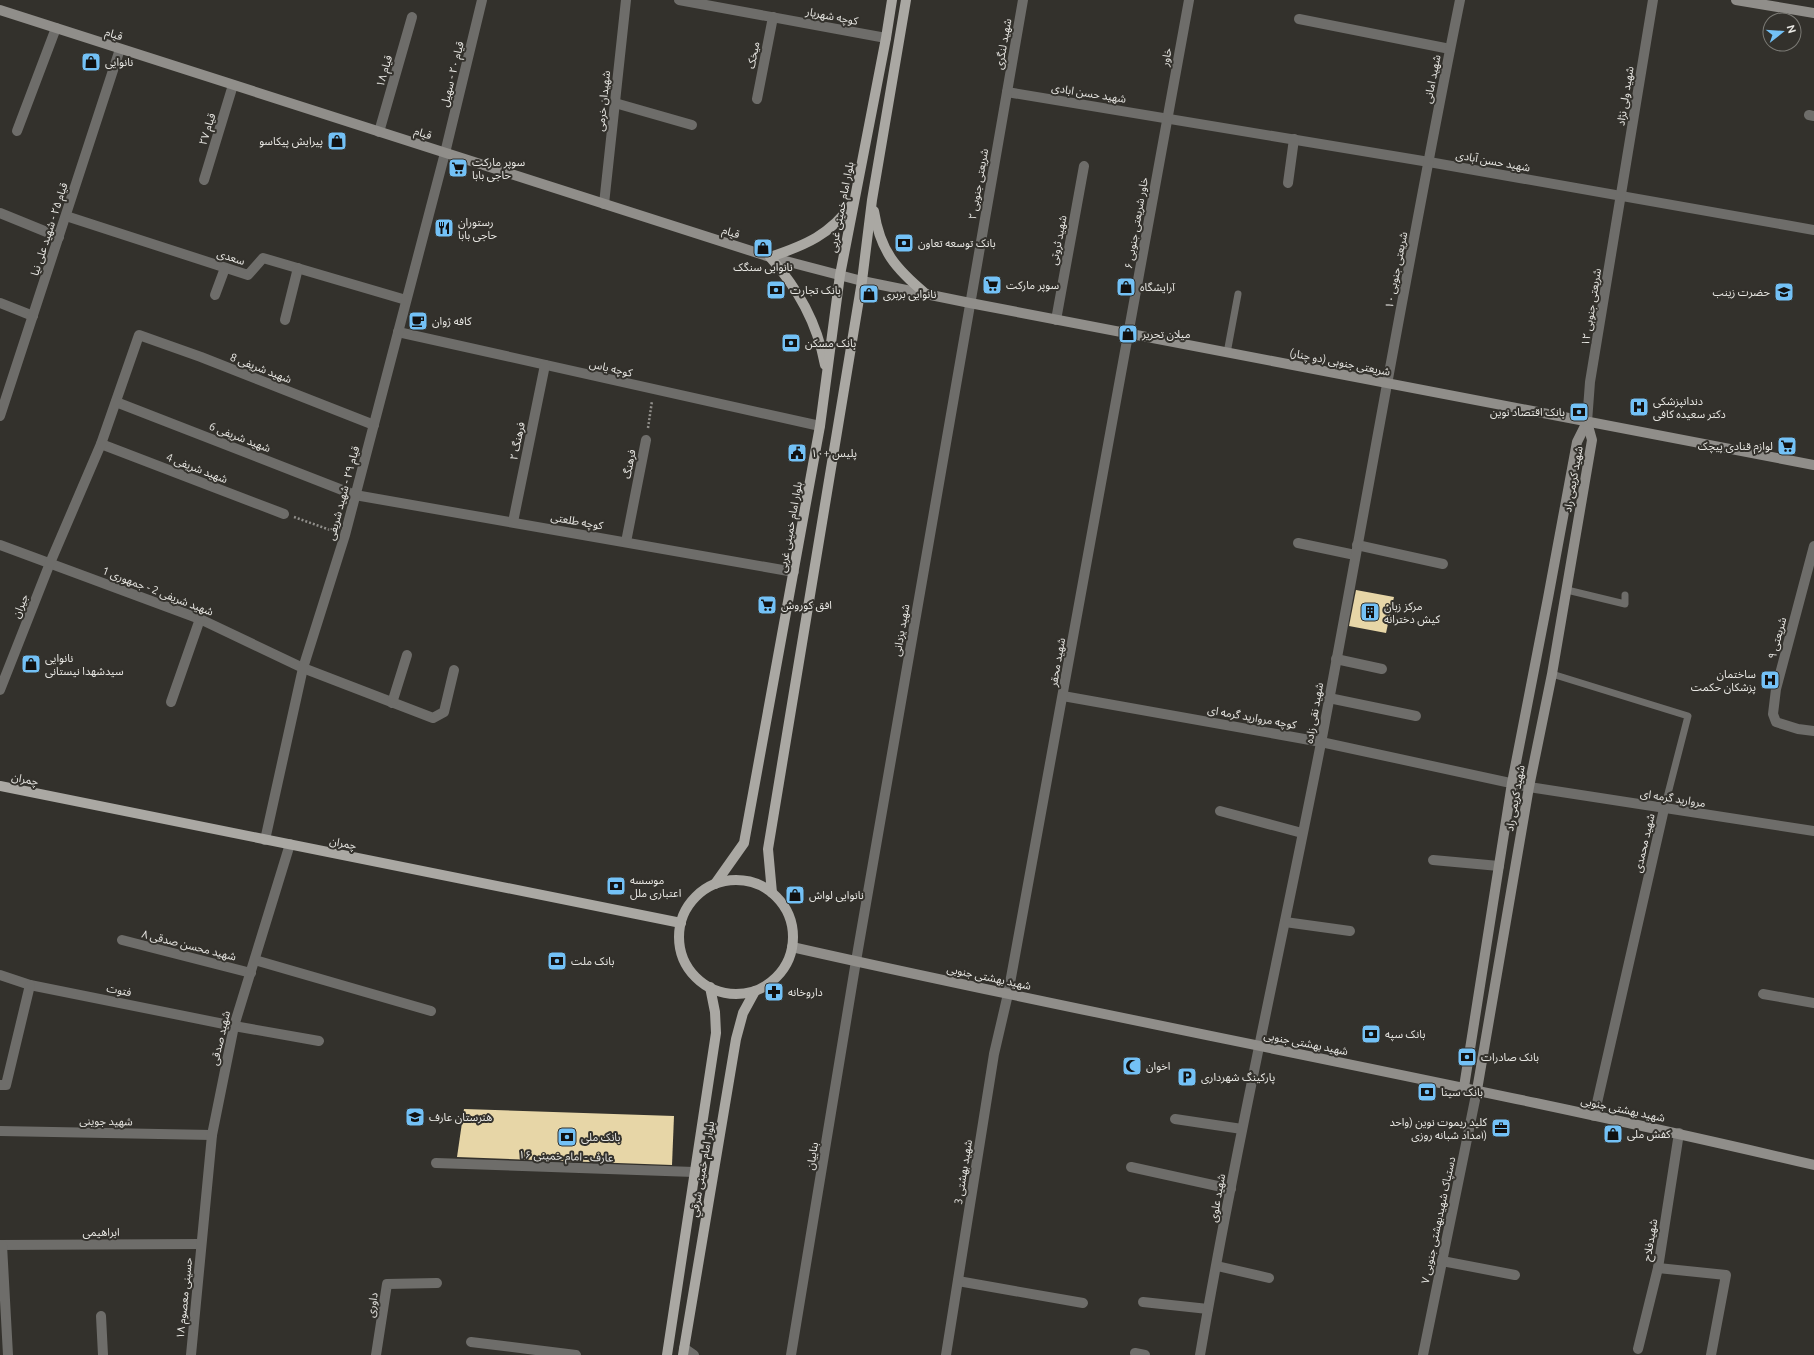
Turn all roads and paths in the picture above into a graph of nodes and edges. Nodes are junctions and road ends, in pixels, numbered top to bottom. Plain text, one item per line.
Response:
1 (482, 0) edge
2 (626, 0) edge
3 (678, 0) edge
4 (892, 0) edge
5 (906, 0) edge
6 (1023, 0) edge
7 (1189, 0) edge
8 (1460, 0) edge
9 (1653, 0) edge
10 (1736, 0) edge
11 (1757, 2) edge
12 (0, 10) edge
13 (1814, 13) edge
14 (412, 17) dead end
15 (773, 17) junction
16 (1300, 19) dead end
17 (56, 28) junction
18 (886, 38) junction
19 (120, 49) junction
20 (1450, 49) junction
21 (233, 85) junction
22 (1007, 92) junction
23 (757, 99) dead end
24 (615, 103) junction
25 (1168, 117) junction
26 (692, 125) dead end
27 (17, 131) dead end
28 (379, 132) junction
29 (1294, 139) junction
30 (445, 153) junction
31 (1429, 162) junction
32 (1084, 166) dead end
33 (204, 180) dead end
34 (1288, 183) dead end
35 (1621, 196) junction
36 (855, 199) junction
37 (872, 200) junction
38 (604, 204) junction
39 (0, 213) edge
40 (66, 216) junction
41 (1814, 230) edge
42 (59, 237) junction
43 (770, 256) junction
44 (225, 268) junction
45 (298, 268) junction
46 (840, 275) junction
47 (862, 281) junction
48 (926, 294) junction
49 (1238, 294) dead end
50 (215, 295) dead end
51 (406, 300) junction
52 (0, 303) edge
53 (970, 304) junction
54 (33, 316) junction
55 (285, 320) dead end
56 (1056, 320) junction
57 (398, 332) junction
58 (1128, 334) junction
59 (139, 335) joint
60 (1227, 353) junction
61 (545, 365) junction
62 (827, 375) junction
63 (1387, 383) junction
64 (654, 389) junction
65 (116, 402) junction
66 (0, 416) edge
67 (1587, 422) junction
68 (374, 425) junction
69 (820, 426) junction
70 (646, 440) joint
71 (101, 444) junction
72 (1814, 465) edge
73 (355, 495) junction
74 (284, 514) joint
75 (513, 522) junction
76 (345, 535) junction
77 (626, 542) junction
78 (1298, 543) dead end
79 (0, 545) edge
80 (1357, 545) junction
81 (1814, 546) edge
82 (1355, 556) junction
83 (50, 563) junction
84 (1443, 564) dead end
85 (794, 572) junction
86 (1567, 590) junction
87 (1624, 595) dead end
88 (200, 619) junction
89 (407, 655) dead end
90 (1336, 659) junction
91 (303, 668) junction
92 (1382, 669) dead end
93 (454, 670) dead end
94 (1552, 674) junction
95 (2, 685) edge
96 (1063, 696) junction
97 (1329, 698) junction
98 (171, 702) dead end
99 (392, 703) junction
100 (1416, 716) dead end
101 (1814, 731) edge
102 (1321, 742) junction
103 (1512, 783) junction
104 (0, 786) edge
105 (1529, 788) junction
106 (1664, 808) junction
107 (1220, 811) dead end
108 (1814, 831) edge
109 (1302, 833) junction
110 (265, 840) junction
111 (290, 844) junction
112 (1433, 860) dead end
113 (1499, 866) junction
114 (715, 884) junction
115 (772, 893) junction
116 (1285, 922) junction
117 (681, 923) junction
118 (1350, 931) dead end
119 (122, 940) dead end
120 (792, 947) junction
121 (255, 960) junction
122 (856, 961) junction
123 (251, 972) junction
124 (0, 975) edge
125 (30, 985) junction
126 (710, 987) junction
127 (755, 991) junction
128 (1008, 994) junction
129 (1763, 994) dead end
130 (1814, 1003) edge
131 (431, 1011) dead end
132 (234, 1026) junction
133 (319, 1041) dead end
134 (1260, 1046) junction
135 (0, 1085) edge
136 (1464, 1088) junction
137 (1477, 1090) junction
138 (1594, 1116) junction
139 (1175, 1120) dead end
140 (1242, 1129) junction
141 (0, 1131) edge
142 (1679, 1133) junction
143 (212, 1135) junction
144 (436, 1163) dead end
145 (1814, 1165) edge
146 (1130, 1168) dead end
147 (694, 1172) junction
148 (1231, 1190) junction
149 (202, 1244) junction
150 (1, 1245) edge
151 (1442, 1261) junction
152 (1217, 1266) junction
153 (1658, 1268) junction
154 (1515, 1275) dead end
155 (1269, 1278) dead end
156 (958, 1281) junction
157 (437, 1283) dead end
158 (1143, 1302) dead end
159 (1083, 1303) dead end
160 (1208, 1309) junction
161 (101, 1316) dead end
162 (471, 1342) dead end
163 (1638, 1349) dead end
164 (684, 1352) edge
165 (8, 1355) edge
166 (103, 1355) edge
167 (191, 1355) edge
168 (376, 1355) edge
169 (576, 1355) edge
170 (667, 1355) edge
171 (694, 1355) edge
172 (791, 1355) edge
173 (946, 1355) edge
174 (1200, 1355) edge
175 (1423, 1355) edge
176 (1711, 1355) edge

1 - 30 street, قیام ۲۰ - سهیل
2 - 24 street, شهیدان خرمی
3 - 15 street, کوچه شهریار
4 - 18 main road, بلوار امام خمینی غربی
5 - 37 main road
6 - 22 street, شهید لنگری
7 - 25 street, خاور
8 - 20 street, شهید امانی
9 - 35 street, شهید ولی نژاد
10 - 11 main road
11 - 13 main road
12 - 17 main road, قیام
14 - 28 street, قیام ۱۸
15 - 18 street, کوچه شهریار
15 - 23 street, میخک
16 - 20 street
17 - 19 main road, قیام
17 - 27 street
18 - 36 main road, بلوار امام خمینی غربی
19 - 21 main road, قیام
19 - 40 street, قیام ۲۵ - شهید علی نیا
20 - 31 street, شهید امانی
21 - 28 main road, قیام
21 - 33 street, قیام ۲۷
22 - 25 street, شهید حسن ابادی
22 - 53 street, شریعتی جنوبی ۲
24 - 26 street
24 - 38 street, شهیدان خرمی
25 - 29 street, شهید حسن آبادی
25 - 58 street, خاور شریعتی جنوبی ۶
28 - 30 main road, قیام
29 - 31 street, شهید حسن آبادی
29 - 34 street
30 - 38 main road, قیام
30 - 51 street, قیام ۲۹ - شهید شریفی
31 - 35 street, شهید حسن آبادی
31 - 63 street, شریعتی جنوبی ۱۰
32 - 56 street, شهید ثروتی
35 - 41 street, شهید حسن آبادی
35 - 67 street, شریعتی جنوبی ۱۲
36 - 43 main road
36 - 46 main road, بلوار امام خمینی غربی
37 - 47 main road
37 - 48 main road
38 - 43 main road, قیام
39 - 42 street
40 - 42 street, قیام ۲۵ - شهید علی نیا
40 - 44 street, سعدی
42 - 54 street, قیام ۲۵ - شهید علی نیا
43 - 46 main road, قیام
43 - 62 main road
44 - 45 street, سعدی
44 - 50 street
45 - 51 street, سعدی
45 - 55 street
46 - 47 main road, قیام
46 - 62 main road, بلوار امام خمینی غربی
47 - 48 main road, شریعتی جنوبی (دو چنار)
47 - 115 main road
48 - 53 main road, شریعتی جنوبی (دو چنار)
49 - 60 lane
51 - 57 street, قیام ۲۹ - شهید شریفی
52 - 54 street
53 - 56 main road, شریعتی جنوبی (دو چنار)
53 - 122 street, شهید یزدانی
54 - 66 street, قیام ۲۵ - شهید علی نیا
56 - 58 main road, شریعتی جنوبی (دو چنار)
57 - 61 street, کوچه یاس
57 - 68 street, قیام ۲۹ - شهید شریفی
58 - 60 main road, شریعتی جنوبی (دو چنار)
58 - 96 street, شهید محقر
59 - 65 street, جیران
59 - 68 street, شهید شریفی 8
60 - 63 main road, شریعتی جنوبی (دو چنار)
61 - 64 street, کوچه یاس
61 - 75 street, فرهنگ ۲
62 - 69 main road, بلوار امام خمینی غربی
63 - 67 main road, شریعتی جنوبی (دو چنار)
63 - 80 street, شهید نقی زاده
64 - 69 street, کوچه یاس
64 - 70 path, فرهنگ
65 - 71 street, جیران
65 - 73 street, شهید شریفی 6
67 - 72 main road, شریعتی جنوبی (دو چنار)
67 - 86 main road, شهید کریمی راد
67 - 103 main road, شهید کریمی راد
68 - 73 street, قیام ۲۹ - شهید شریفی
69 - 85 main road, بلوار امام خمینی غربی
70 - 77 street, فرهنگ
71 - 74 street, شهید شریفی 4
71 - 83 street, جیران
73 - 75 street, کوچه طلعتی
73 - 76 street, قیام ۲۹ - شهید شریفی
74 - 76 path
75 - 77 street, کوچه طلعتی
76 - 91 street, قیام ۲۹ - شهید شریفی
77 - 85 street, کوچه طلعتی
78 - 82 street
79 - 83 street, شهید شریفی 2 - جمهوری 1
80 - 82 street, شهید نقی زاده
80 - 84 street
81 - 101 street, شریعتی ۹
82 - 90 street, شهید نقی زاده
83 - 88 street, شهید شریفی 2 - جمهوری 1
83 - 95 street, جیران
85 - 114 main road, بلوار امام خمینی غربی
86 - 87 lane
86 - 94 main road, شهید کریمی راد
88 - 91 street, شهید شریفی 2 - جمهوری 1
88 - 98 street
89 - 99 street
90 - 92 street
90 - 97 street, شهید نقی زاده
91 - 99 street, شهید شریفی 2 - جمهوری 1
91 - 110 street, قیام ۲۹ - شهید شریفی
93 - 99 street, شهید شریفی 2 - جمهوری 1
94 - 105 main road, شهید کریمی راد
94 - 106 lane, شهید محمدی
96 - 102 street, کوچه مروارید گرمه ای
96 - 128 street, شهید محقر
97 - 100 street
97 - 102 street, شهید نقی زاده
102 - 103 street, کوچه مروارید گرمه ای
102 - 109 street, شهید نقی زاده
103 - 105 street, کوچه مروارید گرمه ای
103 - 113 main road, شهید کریمی راد
104 - 110 main road, چمران
105 - 106 street, مروارید گرمه ای
105 - 137 main road, شهید کریمی راد
106 - 108 street, مروارید گرمه ای
106 - 138 street, شهید محمدی
107 - 109 street
109 - 116 street, شهید نقی زاده
110 - 111 main road, چمران
111 - 117 main road, چمران
111 - 121 street, شهید صدقی
112 - 113 street
113 - 136 main road, شهید کریمی راد
114 - 115 main road
114 - 117 main road
115 - 120 main road
116 - 118 street
116 - 134 street, شهید نقی زاده
117 - 126 main road
119 - 123 street, شهید محسن صدقی ۸
120 - 122 main road, شهید بهشتی جنوبی
120 - 127 main road
121 - 123 street, شهید صدقی
121 - 131 street
122 - 128 main road, شهید بهشتی جنوبی
122 - 172 street, بناییان
123 - 132 street, شهید صدقی
124 - 125 street, فتوت
125 - 132 street, فتوت
125 - 135 street
126 - 127 main road
126 - 147 main road, بلوار امام خمینی شرقي
127 - 164 main road, بلوار امام خمینی شرقي
128 - 134 main road, شهید بهشتی جنوبی
128 - 156 street, شهید بهشتی 3
129 - 130 street
132 - 133 street, فتوت
132 - 143 street, شهید صدقی
134 - 136 main road, شهید بهشتی جنوبی
134 - 140 street, شهید علوی
136 - 137 main road, شهید بهشتی جنوبی
137 - 138 main road, شهید بهشتی جنوبی
137 - 151 street, دستپاک شهیدبهشتی جنوبی ۷
138 - 142 main road, شهید بهشتی جنوبی
139 - 140 street
140 - 148 street, شهید علوی
141 - 143 street, شهید جوینی
142 - 145 main road, شهید بهشتی جنوبی
142 - 153 street, شهیدفلاح
143 - 149 street, شهید صدقی
144 - 147 street, عارف - امام خمینی ۱۶
146 - 148 street
147 - 170 main road, بلوار امام خمینی شرقي
148 - 152 street, شهید علوی
149 - 150 street, ابراهیمی
149 - 167 street, حسینی معصوم ۱۸
150 - 165 street
151 - 154 street
151 - 175 street, دستپاک شهیدبهشتی جنوبی ۷
152 - 155 street
152 - 160 street, شهید علوی
153 - 163 street, شهیدفلاح
153 - 176 street
156 - 159 street
156 - 173 street, شهید بهشتی 3
157 - 168 street, داوری
158 - 160 street
160 - 174 street, شهید علوی
161 - 166 street
162 - 169 street
164 - 171 street

